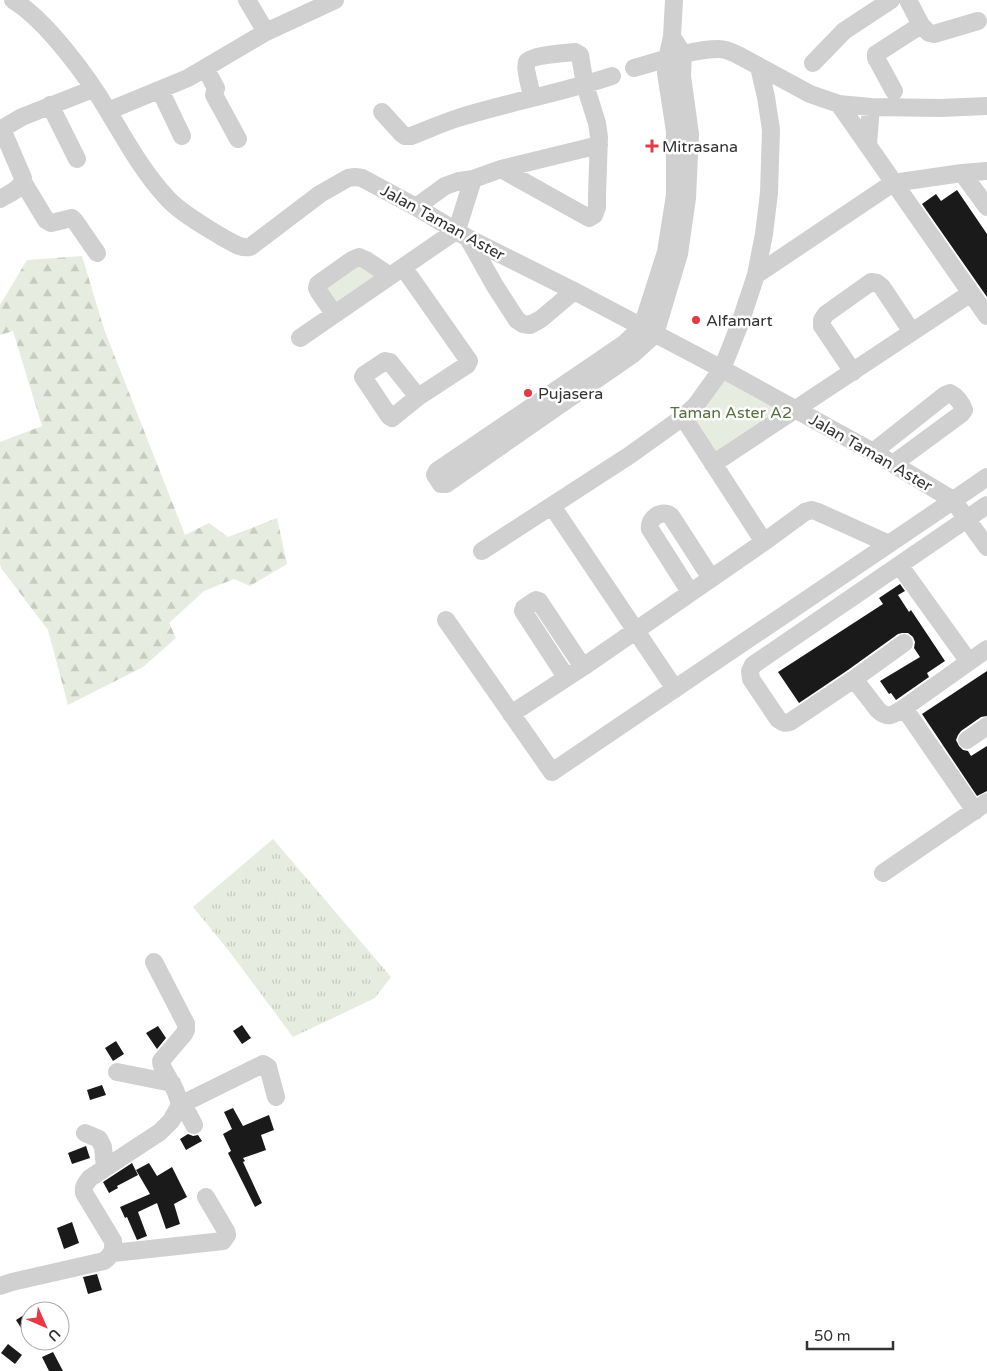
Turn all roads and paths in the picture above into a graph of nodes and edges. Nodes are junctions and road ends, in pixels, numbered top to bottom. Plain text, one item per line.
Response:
1 (13, 0) edge
2 (247, 0) edge
3 (335, 0) edge
4 (674, 0) edge
5 (891, 0) edge
6 (908, 0) edge
7 (978, 21) dead end
8 (921, 25) junction
9 (266, 32) junction
10 (675, 57) junction
11 (813, 63) dead end
12 (759, 67) junction
13 (205, 68) junction
14 (634, 68) dead end
15 (612, 76) dead end
16 (585, 85) junction
17 (93, 89) junction
18 (160, 90) junction
19 (894, 91) dead end
20 (532, 97) junction
21 (839, 104) junction
22 (50, 105) junction
23 (987, 106) edge
24 (871, 107) junction
25 (108, 111) junction
26 (382, 112) dead end
27 (1, 129) edge
28 (182, 136) dead end
29 (238, 139) dead end
30 (868, 144) junction
31 (599, 145) junction
32 (77, 159) dead end
33 (501, 169) junction
34 (987, 171) edge
35 (962, 173) junction
36 (472, 179) junction
37 (23, 182) junction
38 (893, 182) junction
39 (0, 199) edge
40 (416, 206) junction
41 (987, 207) edge
42 (463, 234) junction
43 (98, 254) dead end
44 (396, 272) junction
45 (756, 274) junction
46 (574, 291) junction
47 (971, 293) junction
48 (334, 314) junction
49 (987, 316) edge
50 (649, 330) junction
51 (912, 332) junction
52 (300, 338) dead end
53 (722, 369) junction
54 (853, 372) junction
55 (418, 398) dead end
56 (797, 410) junction
57 (683, 417) junction
58 (873, 452) junction
59 (713, 464) junction
60 (893, 464) junction
61 (987, 477) edge
62 (953, 500) junction
63 (987, 505) edge
64 (552, 506) junction
65 (967, 518) junction
66 (764, 542) junction
67 (889, 544) junction
68 (987, 547) edge
69 (482, 551) dead end
70 (900, 566) junction
71 (711, 578) junction
72 (690, 592) junction
73 (446, 620) dead end
74 (636, 630) junction
75 (904, 643) dead end
76 (987, 649) edge
77 (969, 662) junction
78 (583, 667) junction
79 (566, 677) junction
80 (854, 679) junction
81 (675, 689) junction
82 (904, 708) junction
83 (511, 714) junction
84 (987, 726) edge
85 (967, 740) dead end
86 (981, 806) edge
87 (883, 873) dead end
88 (154, 962) dead end
89 (117, 1072) dead end
90 (172, 1083) junction
91 (276, 1098) dead end
92 (182, 1105) junction
93 (194, 1125) dead end
94 (85, 1133) dead end
95 (105, 1168) junction
96 (206, 1197) dead end
97 (112, 1253) junction
98 (0, 1286) edge

1 - 17 street
2 - 9 street
3 - 9 street
4 - 10 street
5 - 11 street
6 - 8 street
7 - 8 street
8 - 19 street
9 - 13 street
10 - 12 street
10 - 14 street
10 - 50 street
12 - 21 street
12 - 45 street
13 - 18 street
13 - 29 street
15 - 16 street
16 - 20 street
16 - 20 street
16 - 31 street
17 - 22 street
17 - 25 street
18 - 25 street
18 - 28 street
20 - 26 street
21 - 24 street
21 - 30 street
22 - 27 street
22 - 32 street
23 - 24 street
24 - 30 street
25 - 40 street, Jalan Taman Aster
27 - 37 street
30 - 38 street
31 - 33 street
31 - 33 street
33 - 36 street
34 - 35 street
35 - 38 street
35 - 41 street
36 - 40 street
36 - 42 street
37 - 39 street
37 - 43 street
38 - 45 street
38 - 47 street
40 - 42 street, Jalan Taman Aster
42 - 44 street
42 - 46 street, Jalan Taman Aster
42 - 46 street
44 - 48 street
44 - 48 street
44 - 55 street
45 - 53 street
46 - 50 street, Jalan Taman Aster
47 - 49 street
47 - 51 street
48 - 52 street
50 - 50 street
50 - 53 street, Jalan Taman Aster
51 - 54 street
51 - 54 street
53 - 56 street, Jalan Taman Aster
53 - 57 street
54 - 56 street
56 - 58 street, Jalan Taman Aster
56 - 59 street
57 - 59 street
57 - 64 street
58 - 60 street, Jalan Taman Aster
58 - 60 street
59 - 66 street
60 - 62 street, Jalan Taman Aster
61 - 62 street
62 - 65 street
62 - 67 street
63 - 65 street
64 - 69 street
64 - 74 street
65 - 68 street
65 - 70 street
66 - 67 street
66 - 71 street
67 - 81 street
70 - 77 street
70 - 80 street
71 - 72 street
71 - 72 street
72 - 74 street
73 - 83 street
74 - 78 street
74 - 81 street
75 - 80 street
76 - 77 street
77 - 82 street
78 - 79 street
78 - 79 street
79 - 83 street
80 - 82 street
81 - 83 street
82 - 86 street
84 - 85 street
86 - 87 street
88 - 90 street
89 - 90 street
90 - 92 street
91 - 92 street
92 - 93 street
92 - 95 street
94 - 95 street
95 - 97 street
96 - 97 street
97 - 98 street

